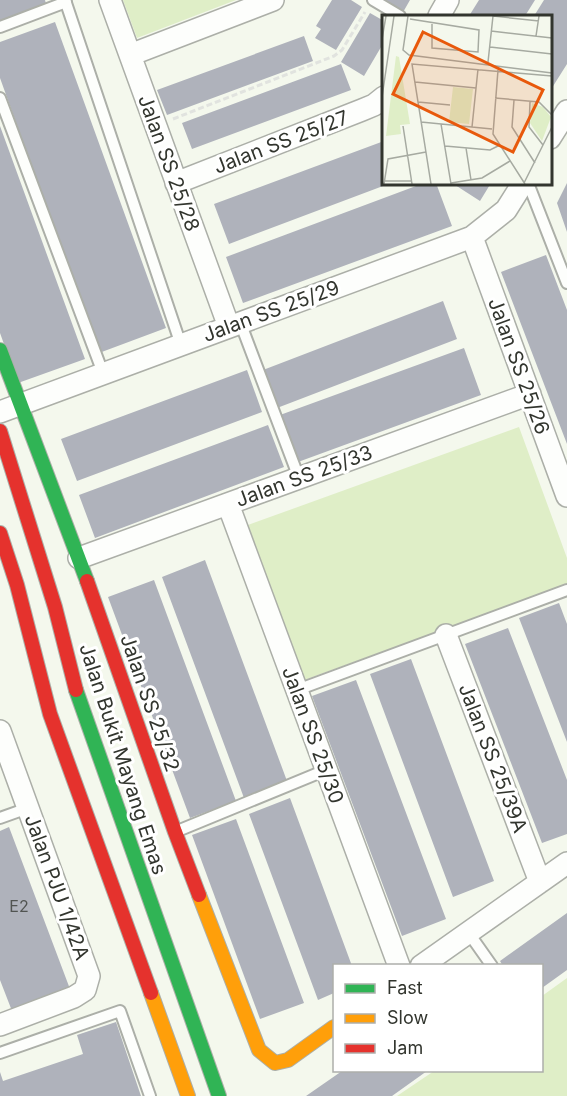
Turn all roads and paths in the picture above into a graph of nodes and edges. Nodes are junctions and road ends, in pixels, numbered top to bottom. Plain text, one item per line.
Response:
1 (110, 0) edge
2 (273, 0) edge
3 (373, 0) edge
4 (448, 0) edge
5 (66, 1) edge
6 (366, 10) dead end
7 (398, 15) edge
8 (440, 15) edge
9 (0, 27) edge
10 (130, 55) junction
11 (0, 98) edge
12 (382, 99) edge
13 (156, 126) junction
14 (176, 183) junction
15 (522, 184) edge
16 (528, 184) edge
17 (472, 237) junction
18 (567, 283) edge
19 (235, 325) junction
20 (181, 345) junction
21 (0, 350) edge
22 (103, 374) junction
23 (530, 394) junction
24 (20, 404) junction
25 (0, 412) edge
26 (0, 431) edge
27 (299, 478) junction
28 (567, 496) edge
29 (228, 504) junction
30 (0, 533) edge
31 (79, 558) junction
32 (567, 590) edge
33 (446, 635) junction
34 (297, 690) junction
35 (0, 731) edge
36 (326, 770) junction
37 (28, 808) junction
38 (0, 818) edge
39 (175, 832) junction
40 (567, 863) edge
41 (540, 882) junction
42 (468, 932) junction
43 (398, 964) edge
44 (424, 964) edge
45 (491, 964) edge
46 (0, 1025) edge
47 (333, 1028) edge
48 (0, 1053) edge
49 (150, 1096) edge
50 (189, 1096) edge
51 (219, 1096) edge

1 - 10 street, Jalan SS 25/28
2 - 10 street
3 - 7 lane
4 - 8 street
5 - 9 lane
5 - 20 lane
6 - 13 path
10 - 13 street, Jalan SS 25/28
11 - 22 lane
12 - 14 street, Jalan SS 25/27
13 - 14 street, Jalan SS 25/28
14 - 19 street, Jalan SS 25/28
15 - 17 street, Jalan SS 25/29
16 - 18 lane
17 - 19 street, Jalan SS 25/29
17 - 23 street, Jalan SS 25/26
19 - 20 street, Jalan SS 25/29
19 - 27 lane
20 - 22 street, Jalan SS 25/29
21 - 24 main road, Jalan SS 25/32
22 - 24 street, Jalan SS 25/29
23 - 27 street, Jalan SS 25/33
23 - 28 street, Jalan SS 25/26
24 - 25 street, Jalan SS 25/29
24 - 31 main road, Jalan SS 25/32
26 - 51 main road, Jalan Bukit Mayang Emas
27 - 29 street, Jalan SS 25/33
29 - 31 street, Jalan SS 25/33
29 - 34 street, Jalan SS 25/30
30 - 50 main road
31 - 39 main road, Jalan SS 25/32
32 - 33 lane
33 - 34 lane
33 - 41 street, Jalan SS 25/39A
34 - 36 street, Jalan SS 25/30
35 - 37 street, Jalan PJU 1/42A
36 - 39 lane
36 - 43 street, Jalan SS 25/30
37 - 38 lane
37 - 46 street, Jalan PJU 1/42A
39 - 47 main road, Jalan SS 25/32
40 - 41 street
41 - 42 street
42 - 44 street
42 - 45 lane
48 - 49 lane

